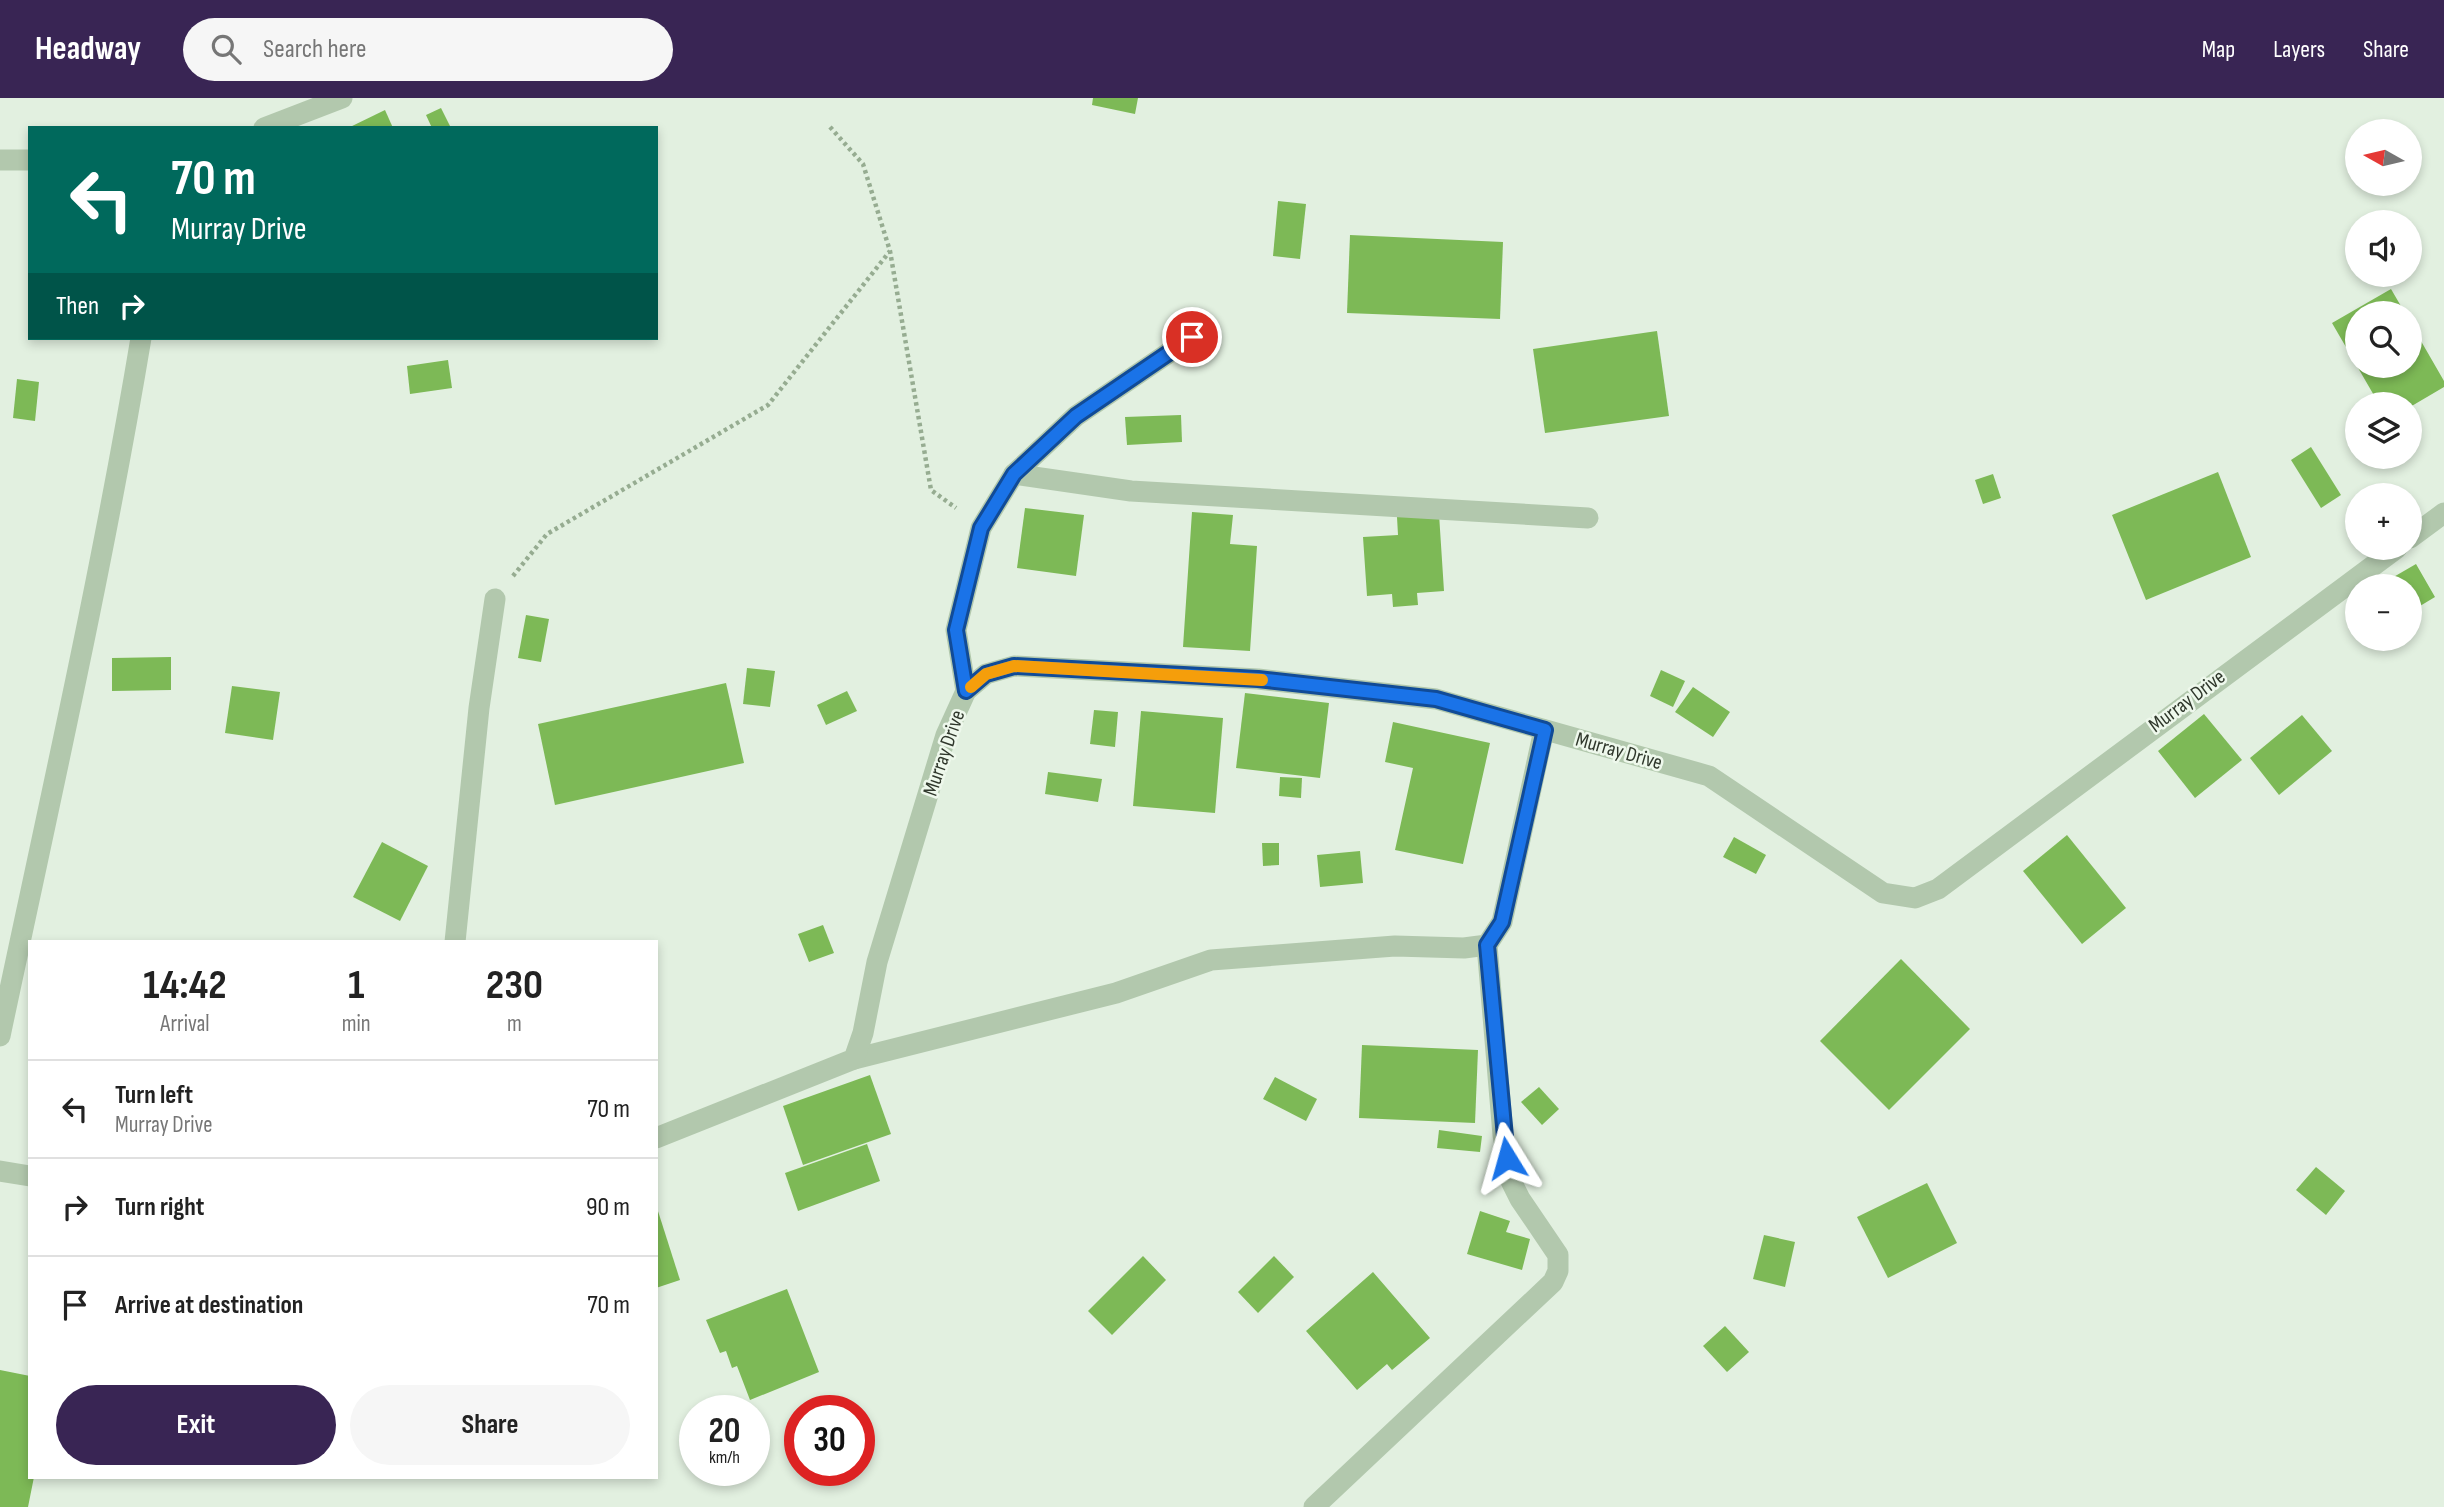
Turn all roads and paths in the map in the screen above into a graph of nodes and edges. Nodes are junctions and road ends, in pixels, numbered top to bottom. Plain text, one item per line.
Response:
1 (342, 98) edge
2 (269, 126) edge
3 (830, 127) dead end
4 (0, 160) edge
5 (28, 160) edge
6 (890, 251) junction
7 (1192, 337) dead end
8 (141, 340) edge
9 (1014, 474) junction
10 (2444, 513) edge
11 (1588, 518) dead end
12 (981, 528) junction
13 (2422, 529) edge
14 (2380, 560) edge
15 (495, 599) joint
16 (966, 691) junction
17 (1545, 730) junction
18 (455, 940) edge
19 (1487, 945) junction
20 (0, 1037) edge
21 (854, 1059) junction
22 (658, 1137) edge
23 (0, 1171) edge
24 (28, 1176) edge
25 (1314, 1507) edge

1 - 2 street
3 - 6 path
4 - 5 street
6 - 12 path
6 - 15 path
7 - 9 street
8 - 20 street
9 - 11 street
9 - 12 street
10 - 13 street
12 - 16 street
14 - 17 street, Murray Drive
15 - 18 street
16 - 17 street, Murray Drive
16 - 21 street, Murray Drive
17 - 19 street
19 - 21 street
19 - 25 street
21 - 22 street
23 - 24 street

